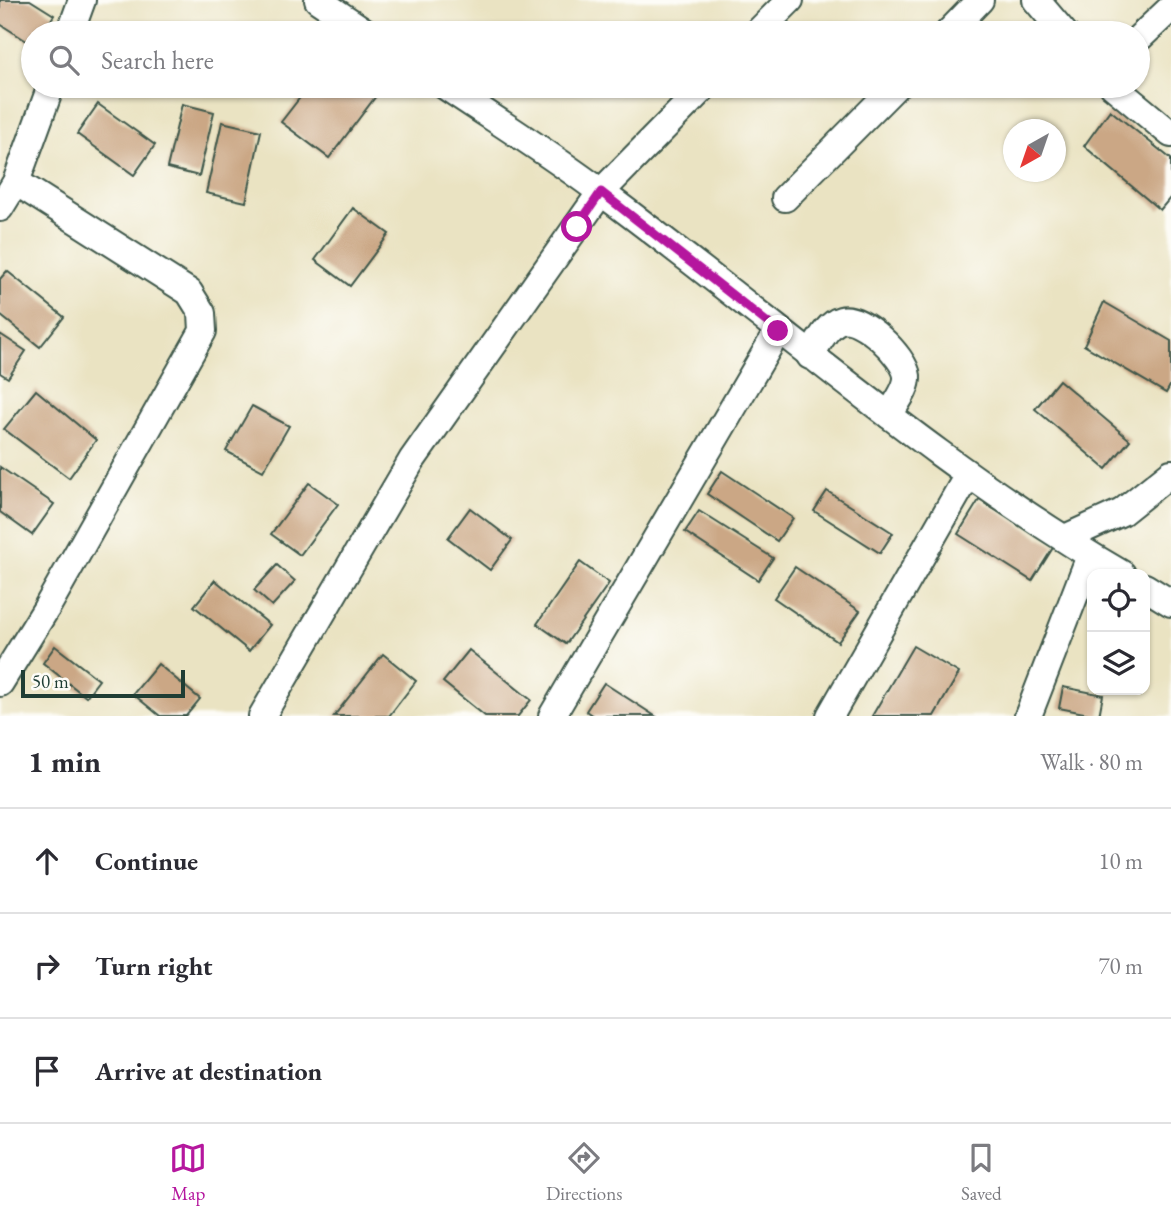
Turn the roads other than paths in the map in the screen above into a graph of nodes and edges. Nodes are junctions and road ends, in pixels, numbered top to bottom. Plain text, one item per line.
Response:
1 (82, 0) edge
2 (318, 0) edge
3 (790, 0) edge
4 (980, 0) edge
5 (1036, 0) edge
6 (1171, 8) edge
7 (74, 21) edge
8 (349, 21) edge
9 (769, 21) edge
10 (960, 21) edge
11 (1054, 21) edge
12 (1150, 28) edge
13 (47, 98) edge
14 (463, 98) edge
15 (693, 98) edge
16 (884, 98) edge
17 (1128, 98) edge
18 (1171, 134) edge
19 (16, 182) junction
20 (601, 192) junction
21 (785, 198) dead end
22 (0, 208) edge
23 (778, 331) junction
24 (810, 356) junction
25 (889, 415) junction
26 (1171, 473) edge
27 (968, 475) junction
28 (1065, 538) junction
29 (1090, 556) junction
30 (1113, 569) edge
31 (1150, 590) edge
32 (1171, 603) edge
33 (0, 683) edge
34 (262, 716) edge
35 (552, 716) edge
36 (830, 716) edge
37 (1028, 716) edge

1 - 7 street
2 - 8 street
3 - 9 street
4 - 10 street
5 - 11 street
6 - 12 street
13 - 19 street
14 - 20 street
15 - 20 street
16 - 21 street
17 - 18 street
19 - 22 street
19 - 33 street
20 - 23 street
20 - 34 street
23 - 24 street
23 - 35 street
24 - 25 street
24 - 25 street
25 - 27 street
26 - 28 street
27 - 28 street
27 - 36 street
28 - 29 street
29 - 30 street
29 - 37 street
31 - 32 street

